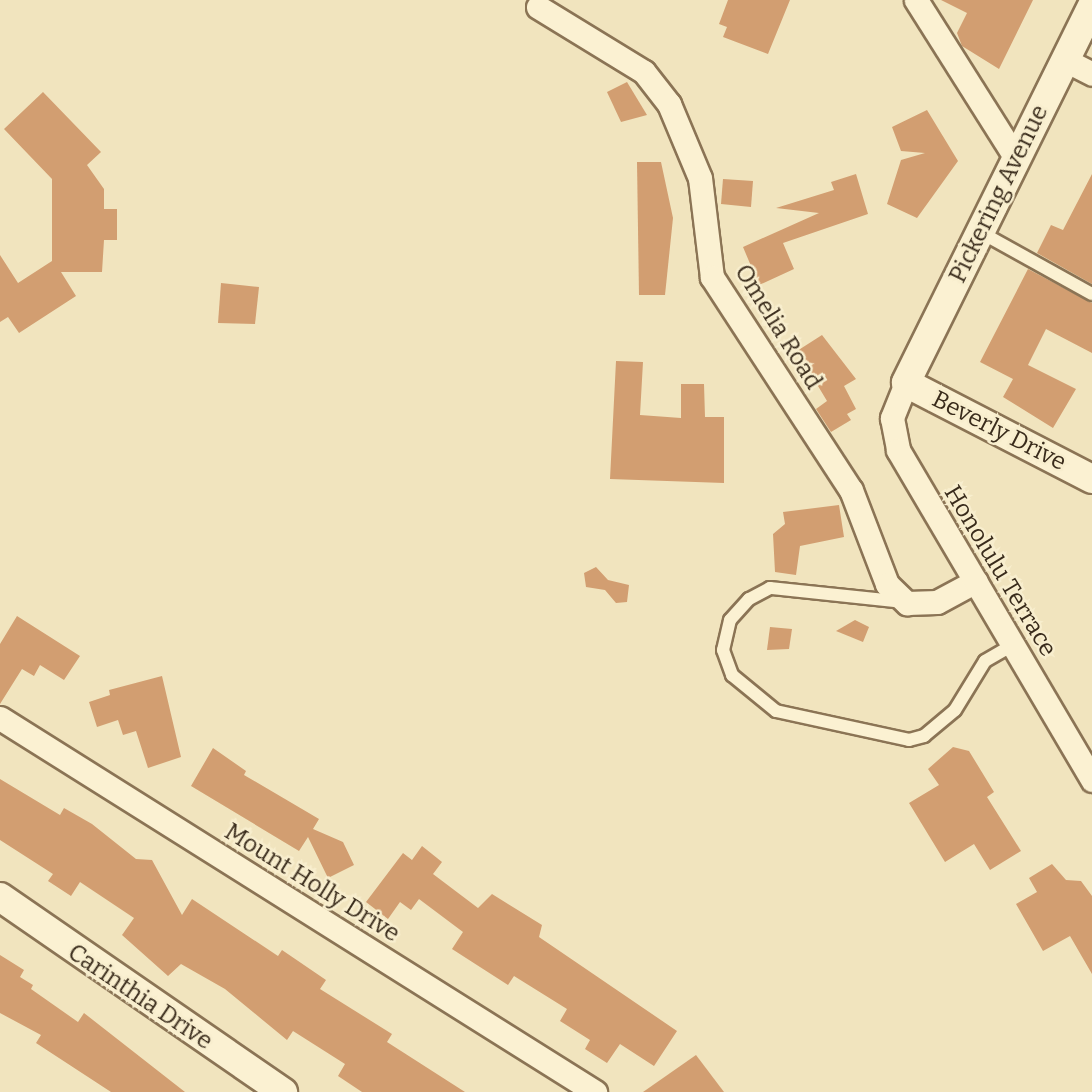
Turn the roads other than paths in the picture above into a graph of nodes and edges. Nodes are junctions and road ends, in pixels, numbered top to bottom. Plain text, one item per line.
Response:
1 (916, 0) edge
2 (1092, 6) edge
3 (538, 7) dead end
4 (1065, 60) junction
5 (1092, 74) edge
6 (1016, 158) junction
7 (980, 232) junction
8 (1092, 293) edge
9 (906, 383) junction
10 (1092, 479) edge
11 (976, 581) junction
12 (907, 603) junction
13 (1013, 645) junction
14 (0, 718) edge
15 (1092, 780) edge
16 (0, 897) edge
17 (283, 1092) edge
18 (595, 1092) edge

1 - 6 street
2 - 4 street, Pickering Avenue
3 - 12 street, Omelia Road
4 - 5 street
4 - 6 street, Pickering Avenue
6 - 7 street, Pickering Avenue
7 - 8 lane
7 - 9 street, Pickering Avenue
9 - 10 street, Beverly Drive
9 - 11 street, Honolulu Terrace
11 - 12 street
11 - 13 street, Honolulu Terrace
12 - 13 lane
13 - 15 street, Honolulu Terrace
14 - 18 street, Mount Holly Drive
16 - 17 street, Carinthia Drive

